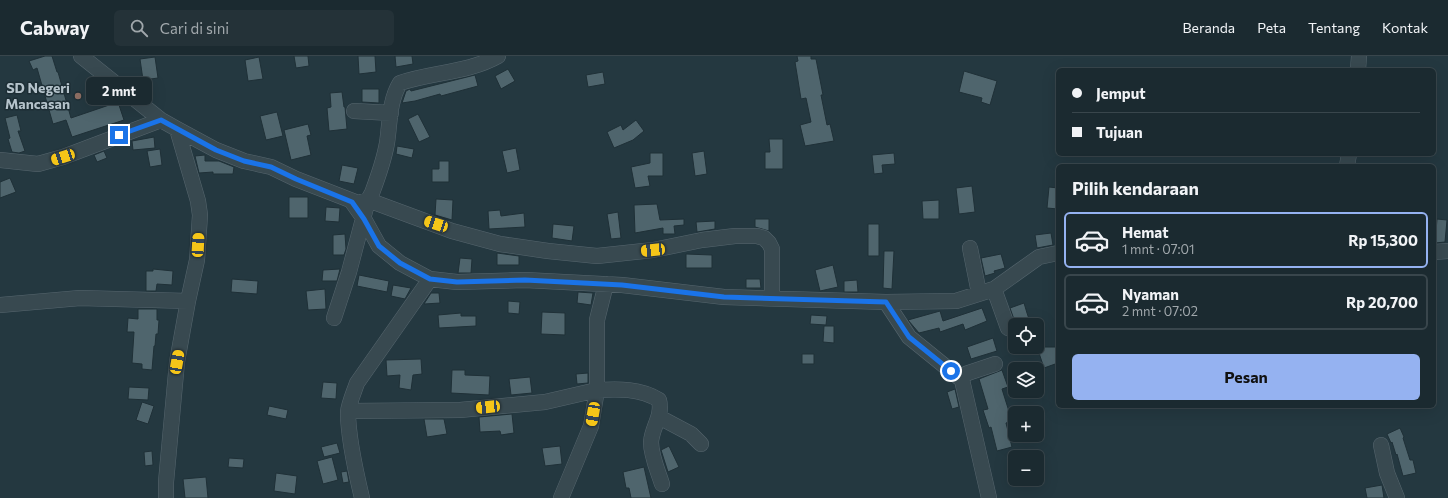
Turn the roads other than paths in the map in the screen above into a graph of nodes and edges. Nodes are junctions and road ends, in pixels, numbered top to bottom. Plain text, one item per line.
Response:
1 (81, 56) edge
2 (498, 56) edge
3 (1359, 56) edge
4 (1358, 68) edge
5 (354, 111) dead end
6 (391, 113) junction
7 (161, 120) junction
8 (177, 129) junction
9 (0, 160) edge
10 (368, 200) junction
11 (352, 202) junction
12 (364, 219) junction
13 (970, 248) dead end
14 (1448, 251) edge
15 (1436, 252) edge
16 (1056, 253) edge
17 (430, 279) junction
18 (606, 284) junction
19 (994, 289) junction
20 (979, 294) junction
21 (772, 298) junction
22 (188, 301) junction
23 (886, 302) junction
24 (0, 305) edge
25 (334, 318) dead end
26 (1008, 328) dead end
27 (995, 364) dead end
28 (962, 380) junction
29 (597, 390) junction
30 (348, 411) junction
31 (658, 417) junction
32 (701, 444) dead end
33 (1381, 445) dead end
34 (662, 484) dead end
35 (166, 498) edge
36 (362, 498) edge
37 (561, 498) edge
38 (989, 498) edge
39 (1397, 498) edge

1 - 7 street
2 - 6 street
3 - 4 street
5 - 6 street
6 - 10 street
7 - 8 street
7 - 9 street
8 - 11 street
8 - 22 street
10 - 11 street
10 - 12 street
10 - 21 street
11 - 12 street
12 - 17 street
12 - 25 street
13 - 20 street
14 - 15 street
16 - 19 street
17 - 18 street
17 - 30 street
18 - 21 street
18 - 29 street
19 - 20 street
19 - 26 street
20 - 23 street
21 - 23 street
22 - 24 street
22 - 35 street
23 - 28 street
27 - 28 street
28 - 38 street
29 - 30 street
29 - 31 street
29 - 37 street
30 - 36 street
31 - 32 street
31 - 34 street
33 - 39 street

